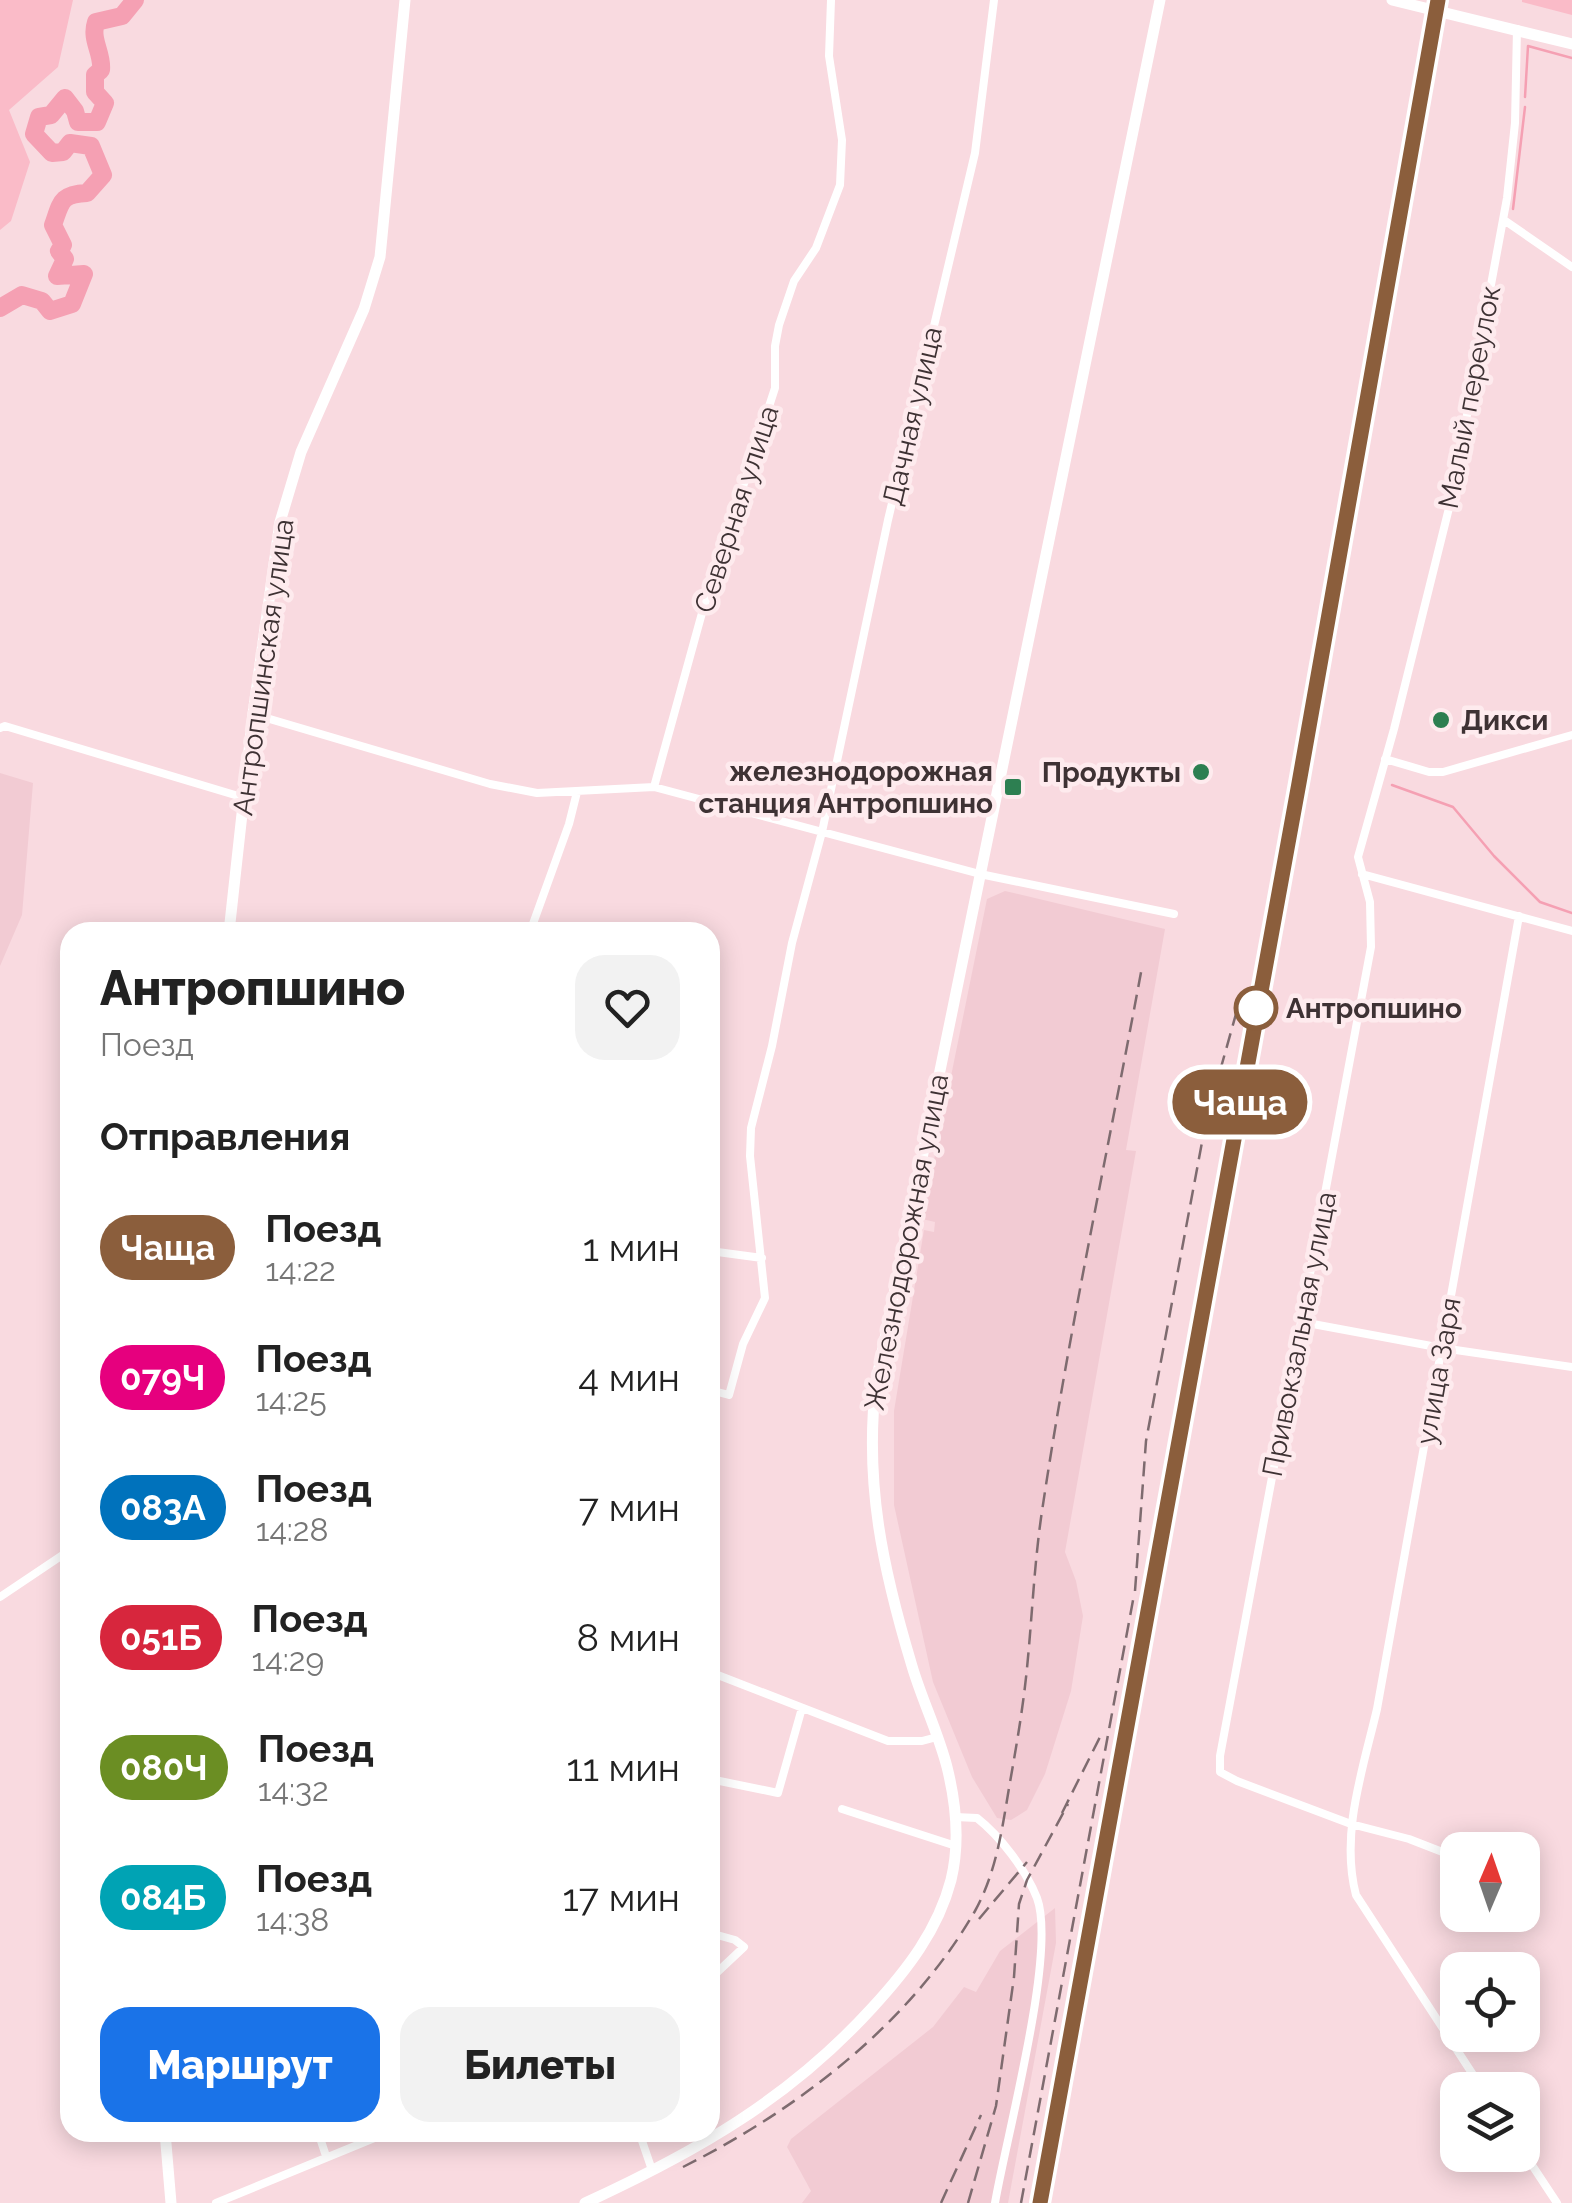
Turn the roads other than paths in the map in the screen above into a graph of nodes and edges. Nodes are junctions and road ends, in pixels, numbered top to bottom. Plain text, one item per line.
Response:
1 (405, 0) edge
2 (831, 0) edge
3 (994, 0) edge
4 (1160, 0) edge
5 (1392, 0) edge
6 (1518, 30) junction
7 (1572, 44) edge
8 (1504, 220) junction
9 (1572, 267) edge
10 (253, 714) junction
11 (0, 728) edge
12 (1572, 735) edge
13 (1385, 759) junction
14 (654, 787) junction
15 (577, 792) junction
16 (245, 798) junction
17 (822, 832) junction
18 (980, 874) junction
19 (1362, 874) junction
20 (1174, 914) dead end
21 (1518, 916) junction
22 (231, 922) edge
23 (534, 922) edge
24 (1572, 931) edge
25 (720, 1252) edge
26 (762, 1258) junction
27 (1302, 1322) junction
28 (1442, 1348) junction
29 (1572, 1366) edge
30 (720, 1393) edge
31 (60, 1557) edge
32 (0, 1597) edge
33 (720, 1676) edge
34 (802, 1708) junction
35 (937, 1737) junction
36 (720, 1781) edge
37 (842, 1809) dead end
38 (955, 1817) junction
39 (1351, 1824) junction
40 (956, 1846) junction
41 (1440, 1851) edge
42 (720, 1936) edge
43 (720, 1970) edge
44 (1471, 2072) edge
45 (720, 2131) edge
46 (166, 2142) edge
47 (321, 2142) edge
48 (363, 2142) edge
49 (642, 2142) edge
50 (701, 2142) edge
51 (326, 2156) junction
52 (652, 2170) junction
53 (1537, 2172) edge
54 (170, 2203) edge
55 (216, 2203) edge
56 (585, 2203) edge
57 (995, 2203) edge
58 (1557, 2203) edge

1 - 10 street, Антропшинская улица
2 - 14 street, Северная улица
3 - 17 street, Дачная улица
4 - 18 street, Железнодорожная улица
5 - 6 street
6 - 7 street
6 - 8 street, Малый переулок
8 - 9 street
8 - 13 street, Малый переулок
10 - 15 street
10 - 16 street, Антропшинская улица
11 - 16 street
12 - 13 street
13 - 19 street, Привокзальная улица
14 - 15 street
14 - 17 street
15 - 23 street
16 - 22 street, Антропшинская улица
17 - 18 street
17 - 26 street, Дачная улица
18 - 20 street
18 - 35 street, Железнодорожная улица
19 - 21 street
19 - 27 street, Привокзальная улица
21 - 24 street
21 - 28 street, улица Заря
25 - 26 street
26 - 30 street
27 - 28 street
27 - 39 street, Привокзальная улица
28 - 29 street
28 - 39 street, улица Заря
31 - 32 street
33 - 34 street
34 - 35 street
34 - 36 street
35 - 38 street, Железнодорожная улица
37 - 40 street
38 - 40 street, Железнодорожная улица
38 - 57 street
39 - 41 street
39 - 44 street, улица Заря
40 - 45 street, Железнодорожная улица
42 - 43 street
46 - 54 street
47 - 51 street
48 - 51 street
49 - 52 street
50 - 52 street, Железнодорожная улица
51 - 55 street
52 - 56 street, Железнодорожная улица
53 - 58 street

